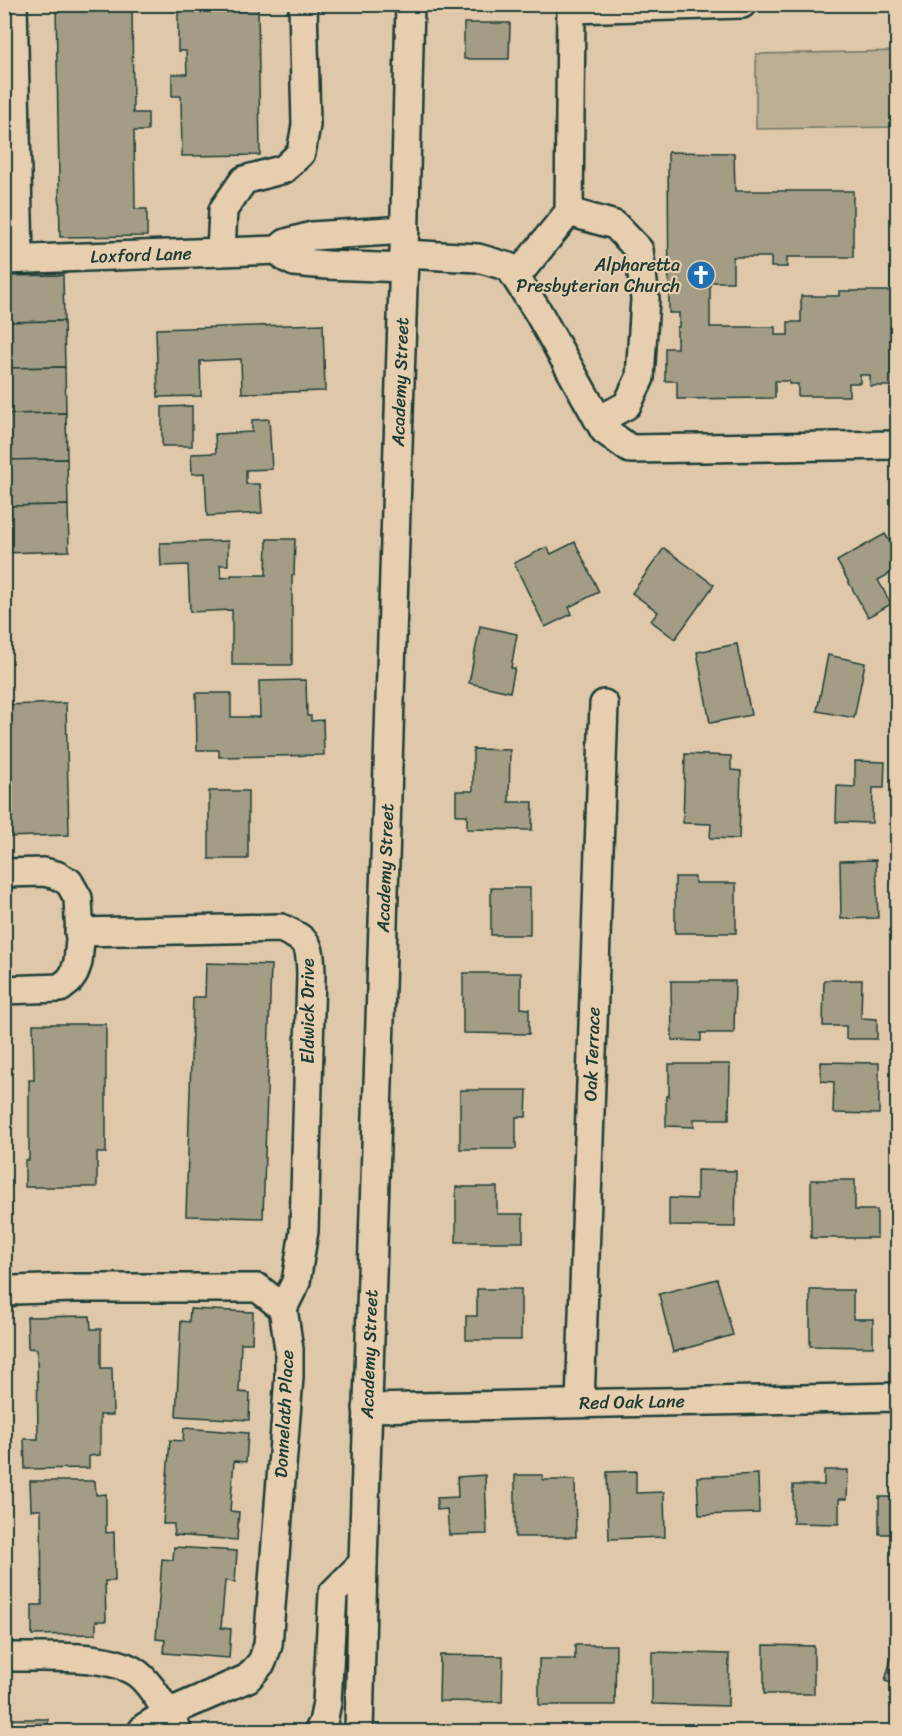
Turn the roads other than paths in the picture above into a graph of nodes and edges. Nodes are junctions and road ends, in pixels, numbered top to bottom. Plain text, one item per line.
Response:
1 (13, 4) edge
2 (303, 4) edge
3 (410, 4) edge
4 (742, 4) edge
5 (569, 212) junction
6 (278, 250) junction
7 (404, 251) junction
8 (221, 252) junction
9 (12, 260) edge
10 (516, 278) junction
11 (599, 420) junction
12 (897, 445) edge
13 (604, 704) dead end
14 (4, 873) edge
15 (79, 932) junction
16 (4, 990) edge
17 (8, 1287) edge
18 (283, 1308) junction
19 (897, 1396) edge
20 (580, 1403) junction
21 (367, 1408) junction
22 (363, 1563) junction
23 (4, 1657) edge
24 (173, 1722) edge
25 (141, 1731) edge
26 (318, 1731) edge
27 (359, 1731) edge

1 - 9 street
2 - 8 street
3 - 7 street, Academy Street
4 - 5 street
5 - 10 street
5 - 11 street
6 - 7 street
6 - 7 street
6 - 8 street, Loxford Lane
7 - 10 street
7 - 21 street, Academy Street
8 - 9 street, Loxford Lane
10 - 11 street
11 - 12 street
13 - 20 street, Oak Terrace
14 - 15 street
15 - 16 street
15 - 18 street, Eldwick Drive
17 - 18 street
18 - 24 street, Donnelath Place
19 - 20 street, Red Oak Lane
20 - 21 street, Red Oak Lane
21 - 22 street, Academy Street
22 - 26 street
22 - 27 street, Academy Street
23 - 24 street
24 - 25 street, Donnelath Place

